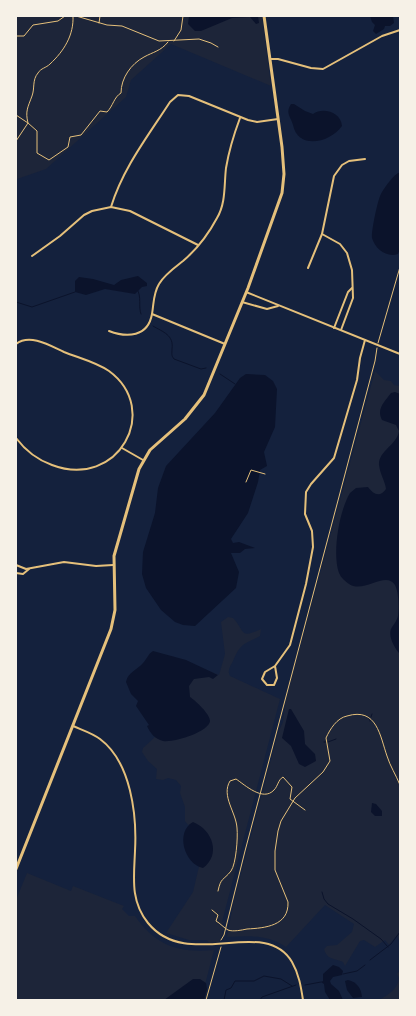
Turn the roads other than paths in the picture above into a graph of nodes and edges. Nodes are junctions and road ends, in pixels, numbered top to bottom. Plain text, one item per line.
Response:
1 (264, 16) edge
2 (400, 30) edge
3 (269, 59) junction
4 (240, 118) junction
5 (278, 119) junction
6 (365, 160) dead end
7 (111, 207) junction
8 (322, 234) junction
9 (198, 245) junction
10 (32, 256) dead end
11 (308, 268) dead end
12 (352, 288) junction
13 (246, 292) junction
14 (242, 302) junction
15 (343, 303) junction
16 (278, 306) junction
17 (350, 306) junction
18 (152, 314) junction
19 (334, 328) junction
20 (109, 330) dead end
21 (340, 330) junction
22 (365, 340) junction
23 (16, 344) edge
24 (225, 344) junction
25 (400, 354) edge
26 (16, 438) edge
27 (122, 448) junction
28 (143, 460) junction
29 (16, 565) edge
30 (113, 565) junction
31 (29, 568) junction
32 (16, 573) edge
33 (275, 666) junction
34 (73, 726) junction
35 (16, 869) edge
36 (304, 1000) edge

1 - 3 main road
2 - 3 street
3 - 5 main road
4 - 5 street
4 - 7 street
4 - 9 street
5 - 13 main road
6 - 8 street
7 - 9 street
7 - 10 street
8 - 11 street
8 - 12 street
9 - 18 street
12 - 15 street
12 - 17 street
13 - 14 main road
13 - 16 street
14 - 16 street
14 - 24 main road
15 - 17 street
15 - 19 street
16 - 19 street
17 - 21 street
18 - 20 street
18 - 24 street
19 - 21 street
21 - 22 street
22 - 25 street
22 - 33 street
23 - 27 street
24 - 28 main road
26 - 27 street
27 - 28 street
28 - 30 main road
29 - 31 street
30 - 31 street
30 - 34 main road
31 - 32 street
33 - 33 street
34 - 35 main road
34 - 36 street

